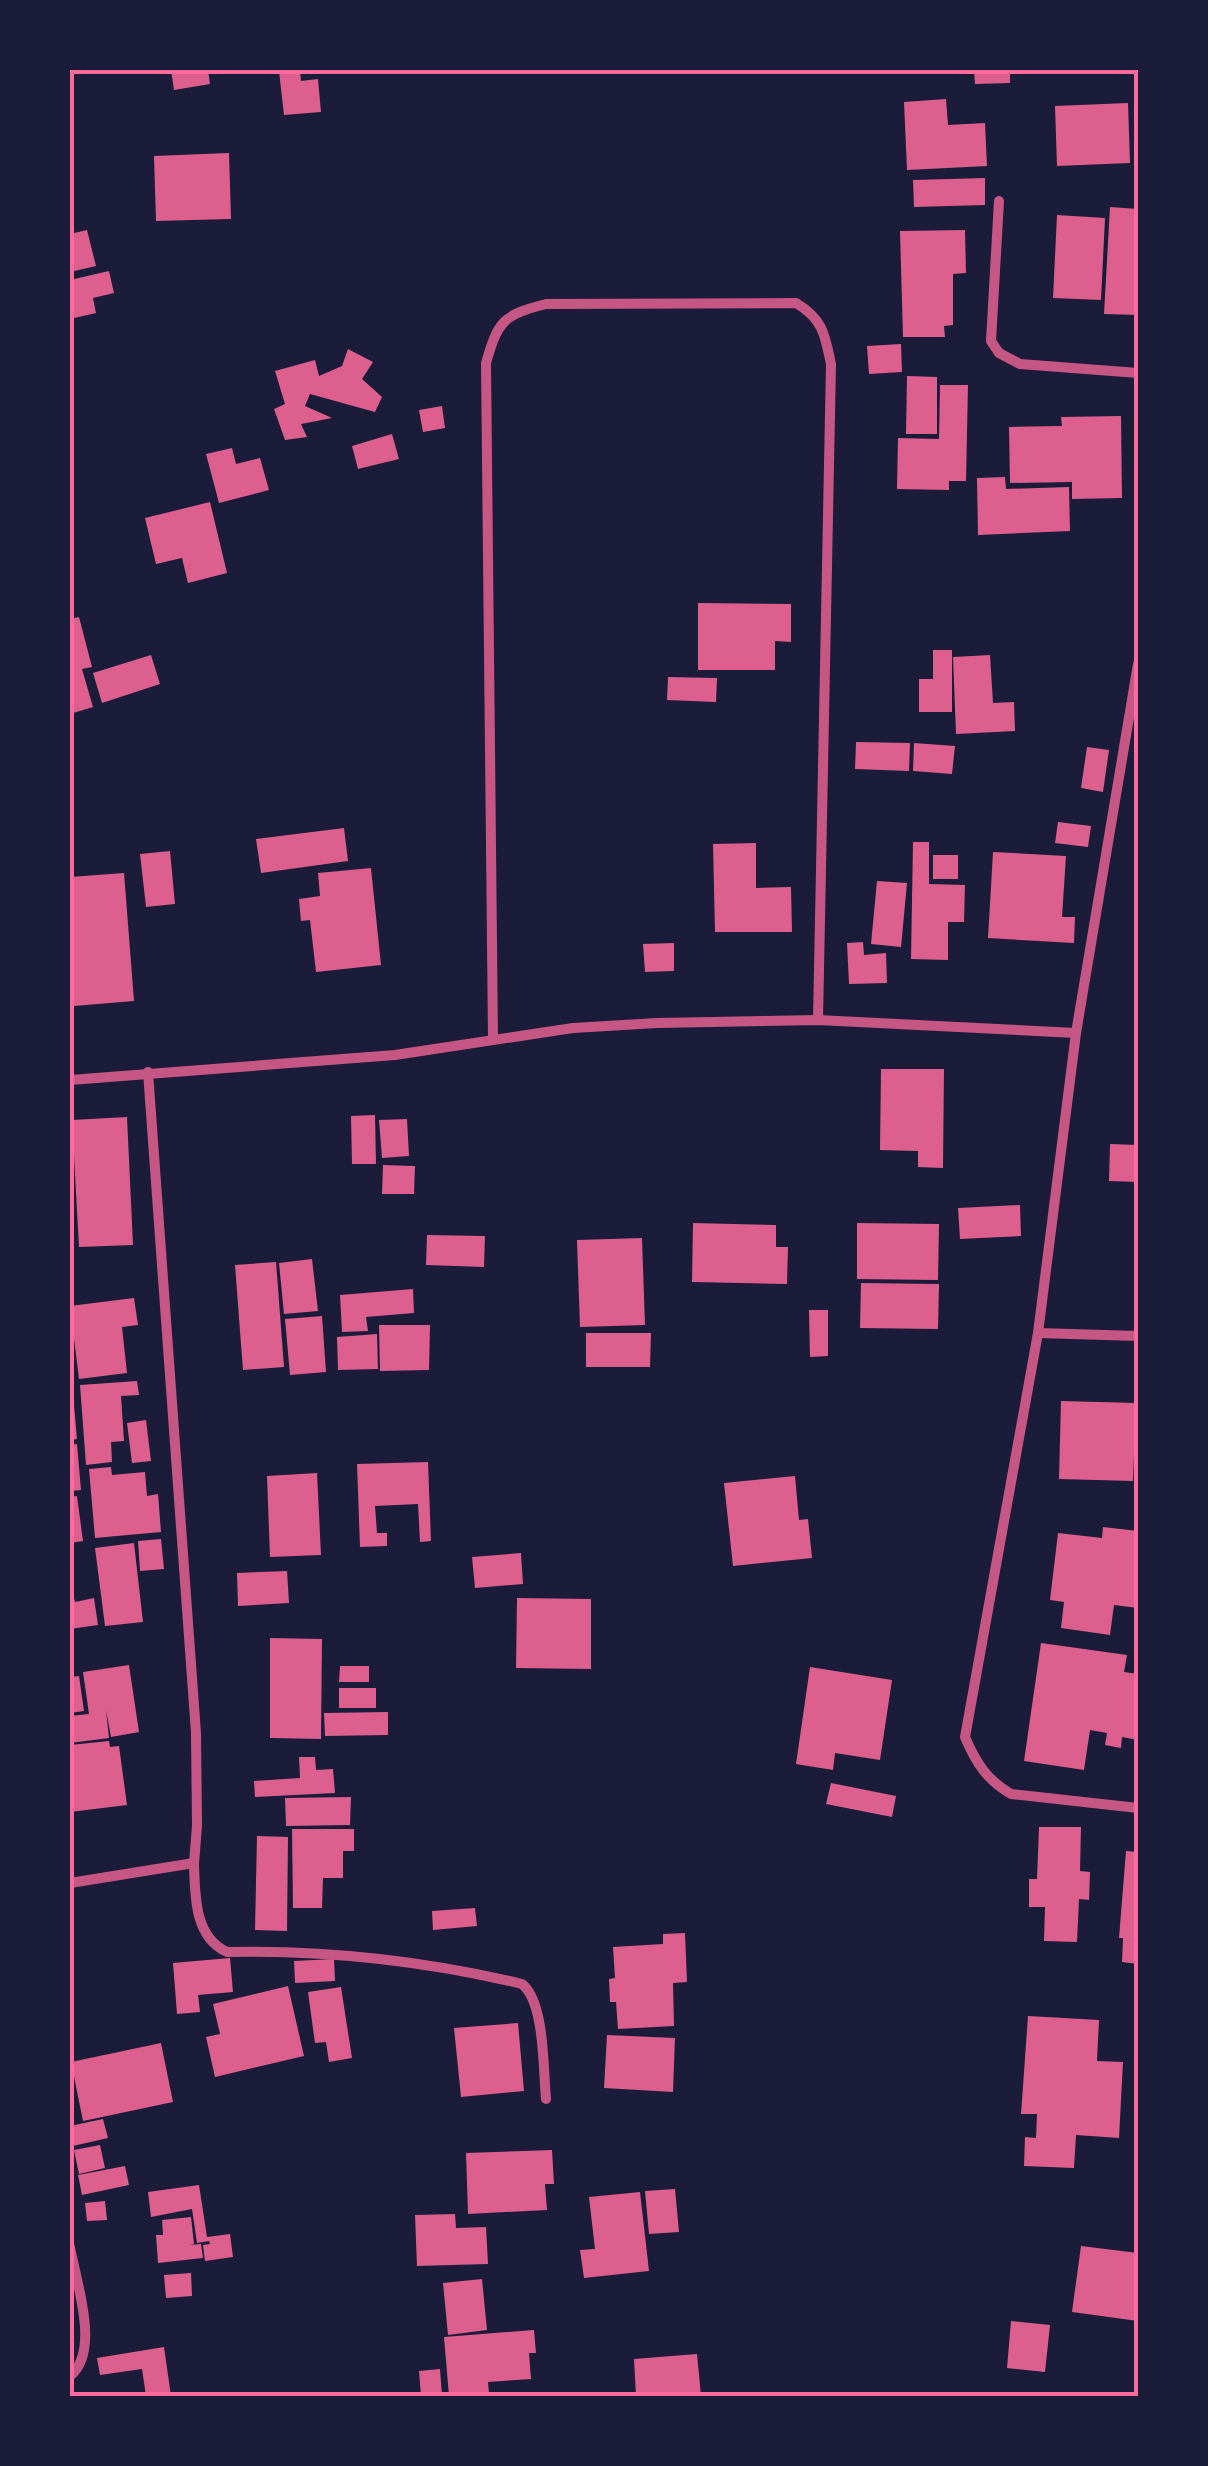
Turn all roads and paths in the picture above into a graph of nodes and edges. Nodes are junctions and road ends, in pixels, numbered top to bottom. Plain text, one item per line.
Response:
1 (999, 200) dead end
2 (1138, 373) edge
3 (1138, 664) edge
4 (818, 1020) junction
5 (1076, 1033) junction
6 (492, 1039) junction
7 (148, 1072) junction
8 (70, 1080) edge
9 (1038, 1333) junction
10 (1138, 1336) edge
11 (1138, 1808) edge
12 (194, 1863) junction
13 (70, 1883) edge
14 (546, 2099) dead end
15 (70, 2247) edge
16 (70, 2376) edge

1 - 2 street
3 - 5 street
4 - 5 street
4 - 6 street
4 - 6 street
5 - 9 street
6 - 7 street
7 - 8 street
7 - 12 street
9 - 10 street
9 - 11 street
12 - 13 street
12 - 14 street
15 - 16 street

